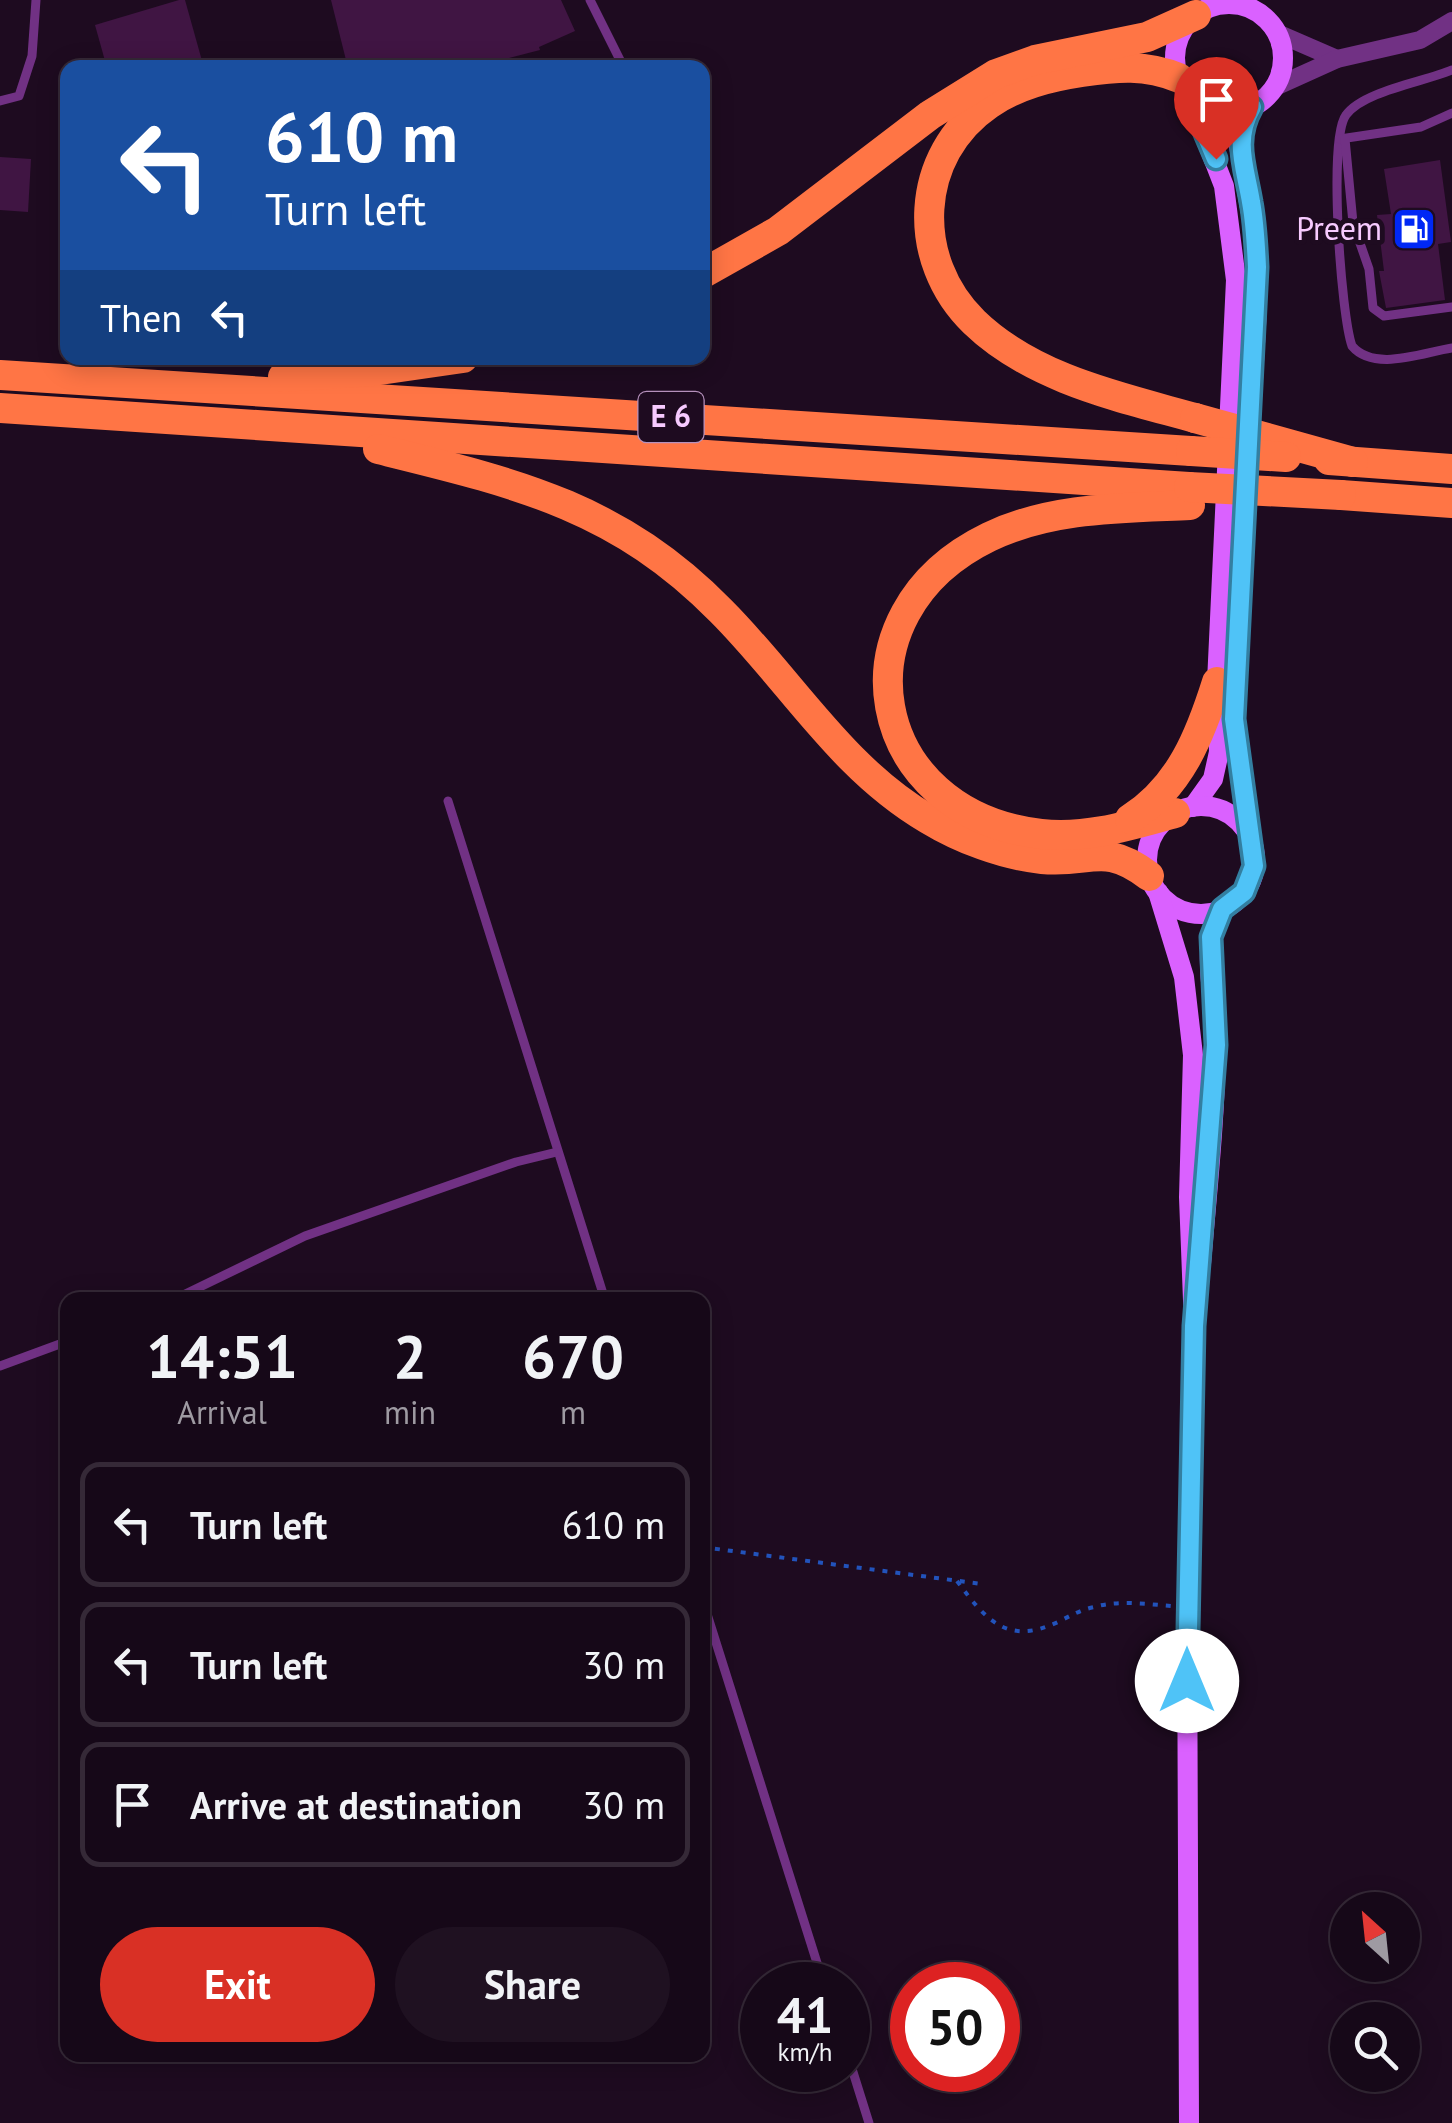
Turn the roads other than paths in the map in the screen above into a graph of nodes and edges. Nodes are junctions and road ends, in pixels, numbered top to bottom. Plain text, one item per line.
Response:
1 (36, 0) edge
2 (590, 0) edge
3 (1266, 0) edge
4 (1208, 7) edge
5 (1451, 23) edge
6 (1274, 29) junction
7 (1337, 59) junction
8 (620, 60) edge
9 (1452, 70) edge
10 (1183, 85) junction
11 (1275, 87) junction
12 (0, 101) edge
13 (1252, 107) junction
14 (1452, 113) edge
15 (1341, 139) junction
16 (710, 269) edge
17 (1452, 308) edge
18 (1452, 348) edge
19 (410, 365) edge
20 (0, 375) edge
21 (150, 385) junction
22 (0, 408) edge
23 (298, 430) junction
24 (1341, 461) junction
25 (1452, 469) edge
26 (1190, 496) junction
27 (1439, 502) edge
28 (1218, 682) junction
29 (448, 801) dead end
30 (1184, 810) junction
31 (1111, 830) junction
32 (1250, 838) junction
33 (1153, 884) junction
34 (1222, 909) junction
35 (557, 1152) junction
36 (189, 1292) edge
37 (602, 1292) edge
38 (1194, 1326) junction
39 (60, 1344) edge
40 (0, 1366) edge
41 (710, 1623) edge
42 (817, 1962) edge
43 (859, 2092) edge
44 (869, 2123) edge
45 (1190, 2123) edge

1 - 12 lane
2 - 8 lane
3 - 6 main road
4 - 6 main road
4 - 10 main road
4 - 16 highway
5 - 7 street
6 - 7 street
6 - 11 main road
7 - 11 street
9 - 15 lane
10 - 13 main road
10 - 24 highway, bridge
10 - 28 main road
11 - 13 main road
13 - 32 main road
14 - 15 lane
15 - 17 lane
15 - 18 lane
19 - 21 highway
20 - 21 highway, E 6
21 - 24 highway, E 6, bridge
22 - 23 highway, E 6
23 - 26 highway, E 6
23 - 33 highway
24 - 25 highway, E 6
26 - 27 highway, E 6, bridge
26 - 31 highway
28 - 30 main road
28 - 31 highway
29 - 35 lane
30 - 31 highway
30 - 32 main road
30 - 33 main road
32 - 34 main road
33 - 34 main road
33 - 38 main road
34 - 38 main road
35 - 36 lane
35 - 37 lane
38 - 45 main road
39 - 40 lane
41 - 42 lane
43 - 44 lane

